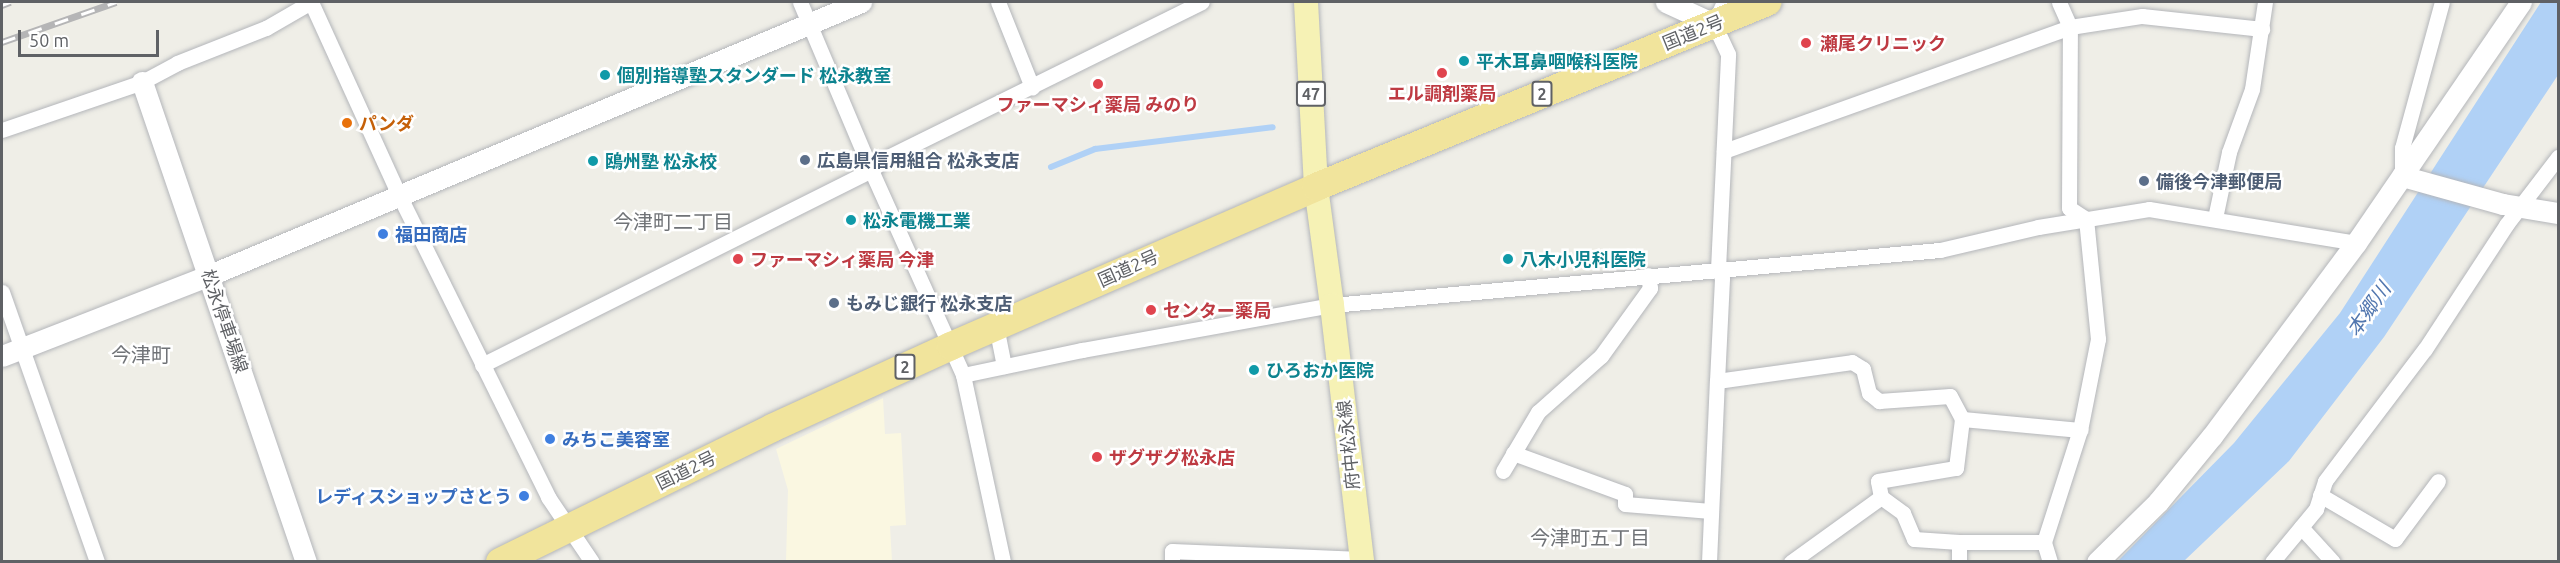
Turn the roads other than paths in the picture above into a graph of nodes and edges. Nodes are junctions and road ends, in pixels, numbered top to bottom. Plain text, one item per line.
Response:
1 (311, 2) edge
2 (800, 2) edge
3 (861, 2) edge
4 (998, 2) edge
5 (1202, 2) edge
6 (1306, 2) edge
7 (1666, 2) edge
8 (1768, 2) edge
9 (2059, 2) edge
10 (2265, 2) edge
11 (2442, 2) edge
12 (2521, 2) edge
13 (1719, 13) edge
14 (808, 24) junction
15 (2070, 27) junction
16 (2262, 29) junction
17 (142, 82) junction
18 (1032, 87) junction
19 (2, 130) edge
20 (2411, 148) junction
21 (1724, 151) junction
22 (2559, 157) edge
23 (871, 170) junction
24 (2402, 176) junction
25 (1316, 187) junction
26 (399, 195) junction
27 (2512, 206) junction
28 (2559, 213) edge
29 (2215, 218) junction
30 (2086, 219) junction
31 (2356, 243) junction
32 (1718, 269) junction
33 (210, 275) junction
34 (1648, 275) junction
35 (2, 292) edge
36 (1332, 305) junction
37 (996, 326) junction
38 (951, 346) junction
39 (22, 348) junction
40 (2, 356) edge
41 (482, 365) junction
42 (1004, 366) junction
43 (963, 375) junction
44 (1717, 381) junction
45 (1962, 419) junction
46 (2080, 430) junction
47 (1513, 453) junction
48 (1503, 471) dead end
49 (2438, 481) dead end
50 (2320, 495) junction
51 (1881, 497) junction
52 (1711, 511) junction
53 (568, 527) junction
54 (2301, 527) junction
55 (1959, 542) junction
56 (2044, 542) junction
57 (1361, 560) edge
58 (97, 561) edge
59 (306, 561) edge
60 (500, 561) edge
61 (592, 561) edge
62 (1003, 561) edge
63 (1172, 561) edge
64 (1709, 561) edge
65 (1791, 561) edge
66 (1959, 561) edge
67 (2050, 561) edge
68 (2097, 561) edge
69 (2272, 561) edge
70 (2333, 561) edge

1 - 17 street
1 - 26 street
2 - 14 street
3 - 14 street
4 - 18 street
5 - 18 street
6 - 25 main road, 47
7 - 13 street
8 - 13 highway, 国道2号 / 2
9 - 15 street
10 - 16 street
11 - 20 street
12 - 20 street
13 - 21 street
13 - 25 highway, 国道2号 / 2
14 - 23 street
14 - 26 street
15 - 16 street
15 - 21 street
15 - 30 street
16 - 29 street
17 - 19 street
17 - 33 street, 松永停車場線
18 - 23 street
20 - 24 street
21 - 32 street
22 - 27 street
23 - 38 street
23 - 41 street
24 - 27 street
24 - 31 street
25 - 36 main road, 府中松永線
25 - 37 highway, 国道2号 / 2
26 - 33 street
26 - 41 street
27 - 28 street
27 - 50 street
29 - 30 street
29 - 31 street
30 - 32 street
30 - 46 street
31 - 68 street
32 - 34 street
32 - 44 street
33 - 39 street
33 - 59 street, 松永停車場線
34 - 36 street
34 - 47 street
35 - 39 street
36 - 42 street
36 - 57 main road, 府中松永線
37 - 38 highway, 国道2号 / 2
37 - 42 street
38 - 43 street
38 - 53 highway, 国道2号 / 2
39 - 40 street
39 - 58 street
41 - 53 street
42 - 43 street
43 - 62 street
44 - 45 street
44 - 52 street
45 - 46 street
45 - 51 street
46 - 56 street
47 - 48 street
47 - 52 street
49 - 50 street
50 - 54 street
51 - 55 street
51 - 65 street
52 - 64 street
53 - 60 highway, 国道2号 / 2
53 - 61 street
54 - 69 street
54 - 70 street
55 - 56 street
55 - 66 street
56 - 67 street
57 - 63 street

